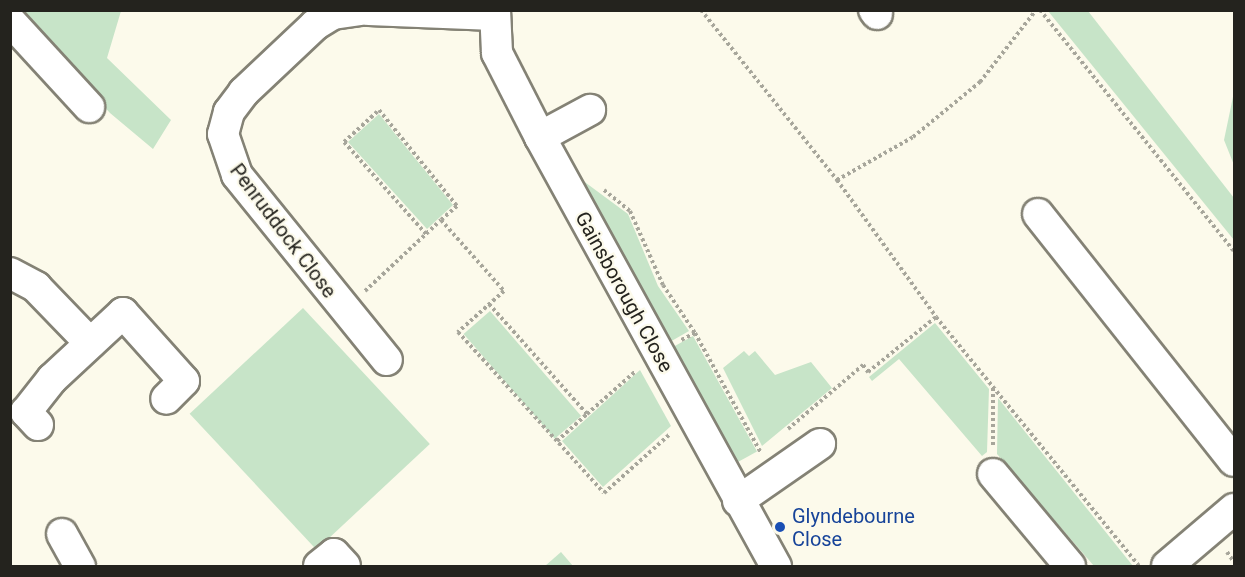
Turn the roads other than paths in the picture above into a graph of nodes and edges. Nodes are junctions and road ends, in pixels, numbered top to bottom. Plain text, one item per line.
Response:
1 (361, 10) edge
2 (369, 10) edge
3 (401, 11) edge
4 (495, 13) edge
5 (10, 21) edge
6 (89, 107) dead end
7 (590, 110) dead end
8 (540, 137) junction
9 (1038, 214) dead end
10 (10, 273) edge
11 (90, 343) junction
12 (387, 360) dead end
13 (166, 399) dead end
14 (38, 425) dead end
15 (820, 444) dead end
16 (1234, 461) edge
17 (993, 474) road end
18 (731, 489) junction
19 (1234, 509) edge
20 (62, 534) dead end
21 (80, 567) edge
22 (319, 567) edge
23 (345, 567) edge
24 (776, 567) edge
25 (1070, 567) edge
26 (1167, 567) edge

1 - 12 street, Penruddock Close
2 - 3 street
3 - 4 street
4 - 8 street, Gainsborough Close
5 - 6 street
7 - 8 street
8 - 18 street, Gainsborough Close
9 - 16 street
10 - 11 street
11 - 13 street
11 - 14 street
15 - 18 street
17 - 25 street
18 - 24 street, Gainsborough Close
19 - 26 street
20 - 21 street
22 - 23 street

